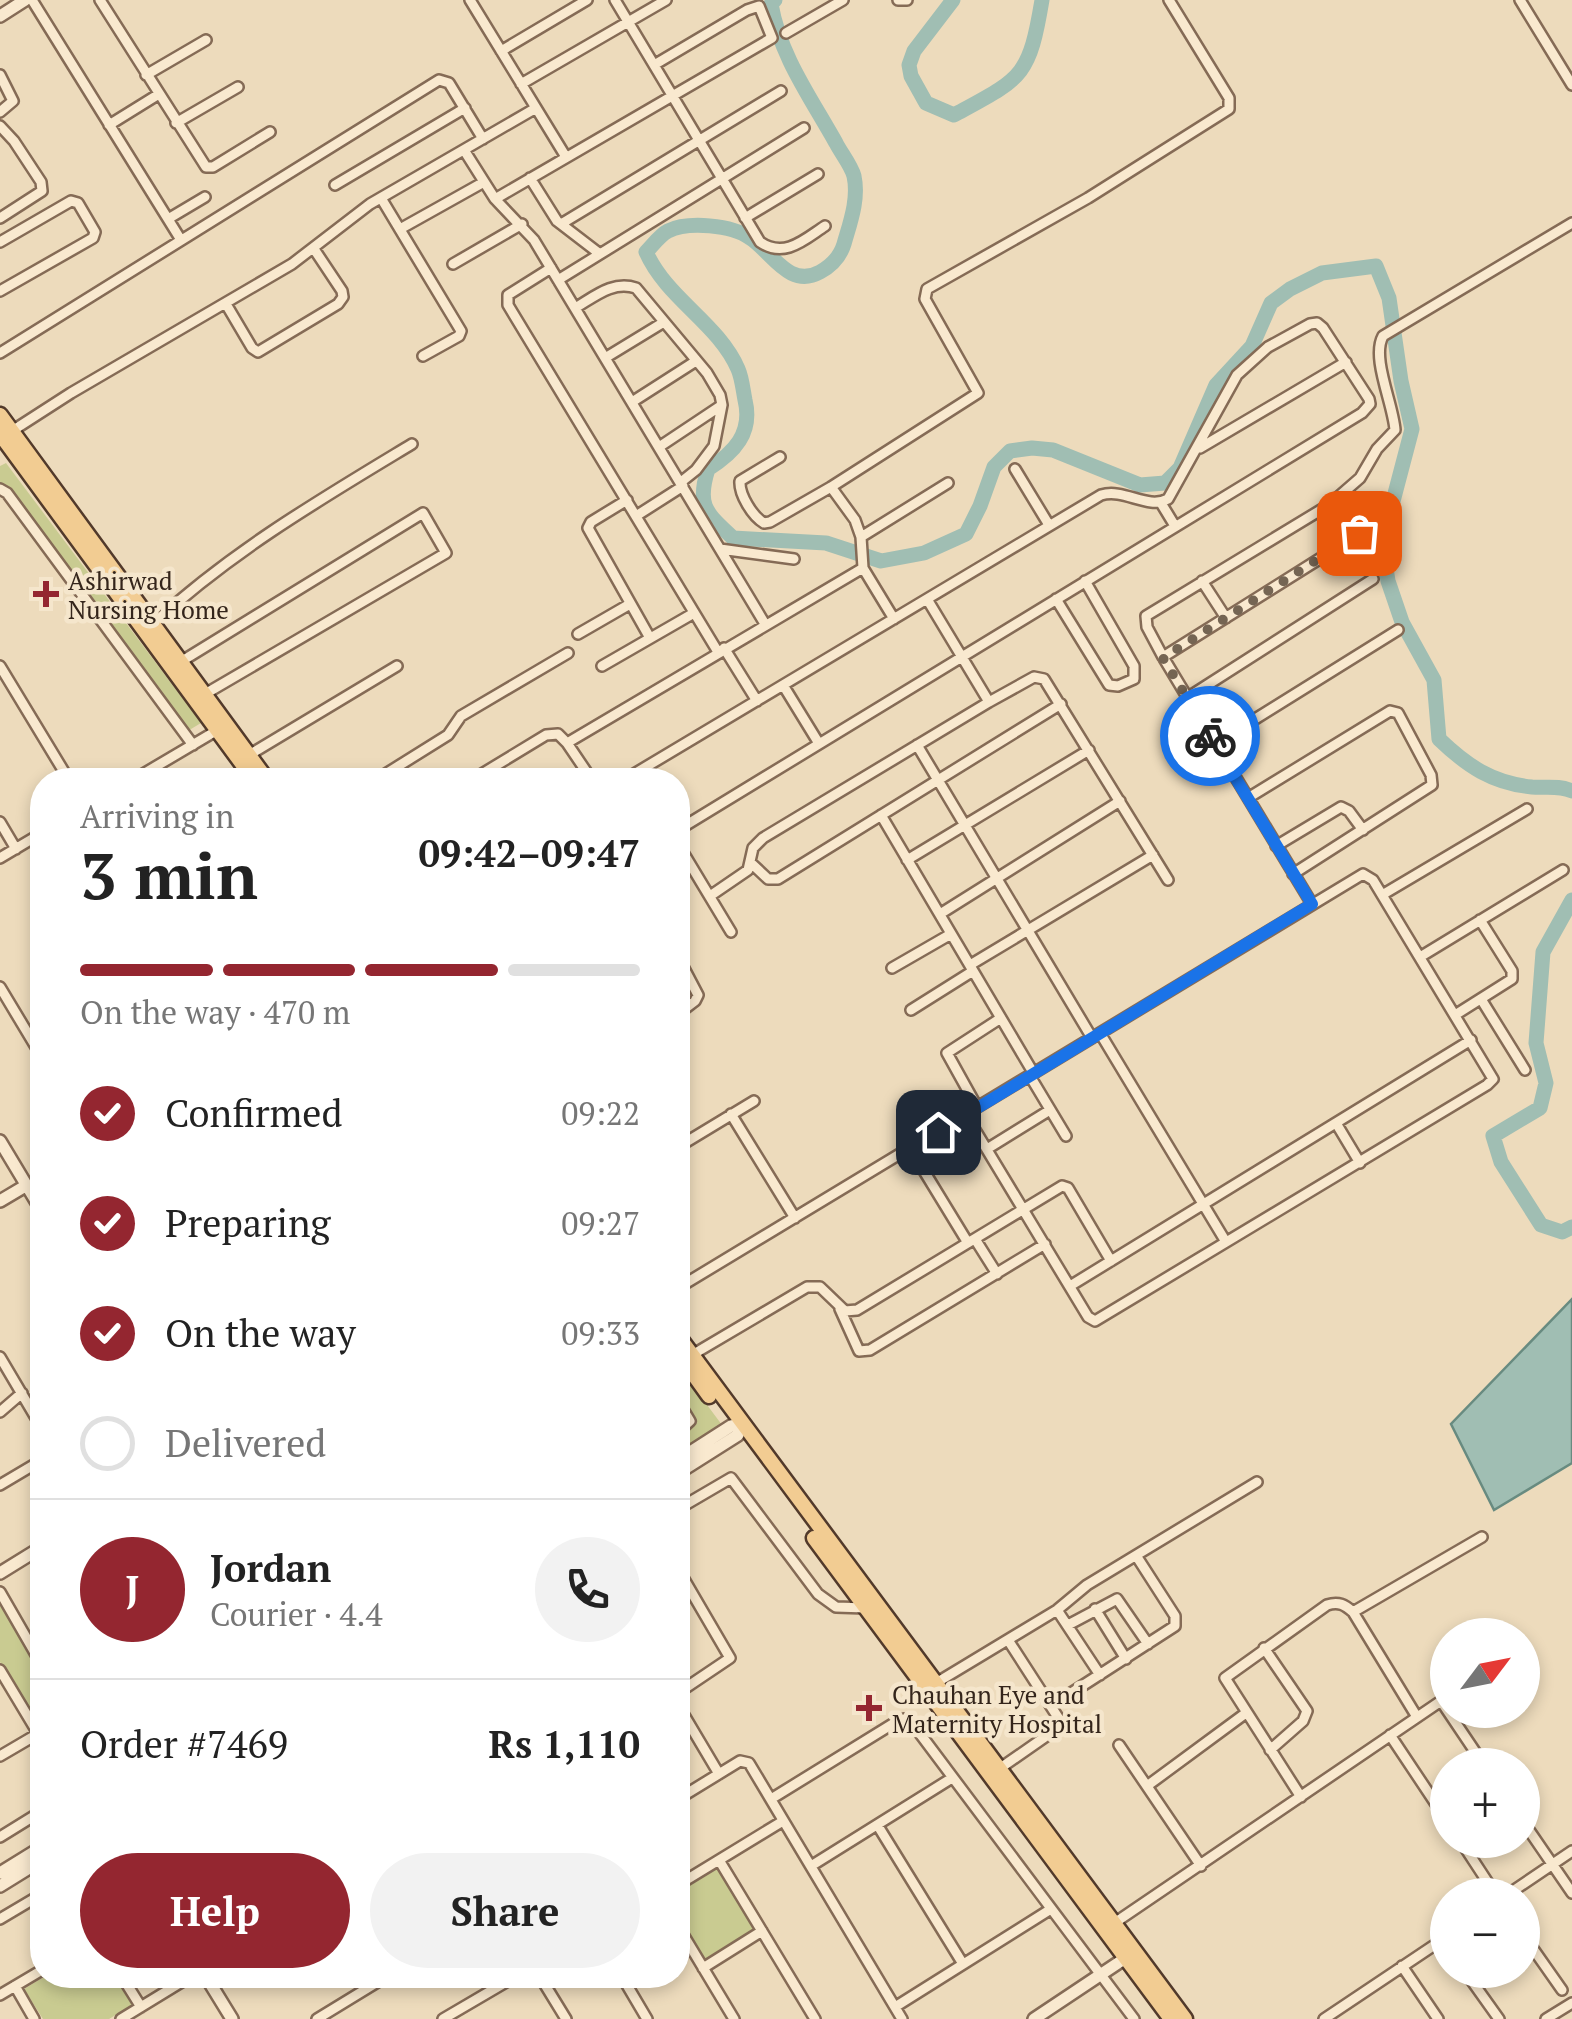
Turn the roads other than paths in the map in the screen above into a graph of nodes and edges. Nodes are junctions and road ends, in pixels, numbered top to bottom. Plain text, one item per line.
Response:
1 (28, 0) edge
2 (100, 0) edge
3 (587, 0) edge
4 (615, 0) edge
5 (666, 0) edge
6 (843, 0) edge
7 (898, 0) edge
8 (907, 0) edge
9 (1170, 0) edge
10 (1520, 0) edge
11 (475, 2) edge
12 (0, 16) edge
13 (629, 23) junction
14 (786, 34) dead end
15 (206, 40) dead end
16 (501, 51) junction
17 (654, 65) junction
18 (146, 74) junction
19 (0, 75) edge
20 (522, 84) junction
21 (1572, 84) edge
22 (238, 87) dead end
23 (781, 91) dead end
24 (159, 94) junction
25 (672, 95) junction
26 (465, 108) junction
27 (536, 108) junction
28 (0, 112) edge
29 (176, 123) junction
30 (110, 125) junction
31 (0, 126) edge
32 (804, 128) dead end
33 (270, 132) dead end
34 (483, 139) junction
35 (699, 141) junction
36 (464, 150) junction
37 (566, 157) junction
38 (818, 174) dead end
39 (530, 178) junction
40 (722, 179) junction
41 (484, 182) junction
42 (335, 185) dead end
43 (204, 197) dead end
44 (381, 198) junction
45 (495, 199) junction
46 (0, 218) edge
47 (745, 218) junction
48 (168, 219) junction
49 (1572, 223) edge
50 (522, 224) junction
51 (561, 224) junction
52 (825, 226) dead end
53 (400, 229) junction
54 (181, 240) junction
55 (0, 242) edge
56 (314, 250) junction
57 (600, 254) junction
58 (452, 264) dead end
59 (551, 268) junction
60 (558, 280) junction
61 (0, 292) edge
62 (226, 304) junction
63 (575, 308) junction
64 (664, 322) junction
65 (0, 353) edge
66 (423, 356) dead end
67 (605, 358) junction
68 (696, 360) junction
69 (1346, 362) junction
70 (632, 402) junction
71 (722, 405) junction
72 (0, 415) edge
73 (6, 432) edge
74 (412, 444) dead end
75 (658, 447) junction
76 (1198, 449) junction
77 (780, 457) dead end
78 (1015, 469) dead end
79 (948, 483) dead end
80 (682, 484) junction
81 (831, 487) junction
82 (0, 489) edge
83 (1344, 494) junction
84 (627, 500) junction
85 (1162, 503) junction
86 (636, 516) junction
87 (1049, 525) junction
88 (1175, 526) junction
89 (861, 538) junction
90 (720, 549) junction
91 (794, 559) dead end
92 (861, 559) junction
93 (1374, 578) dead end
94 (1202, 580) junction
95 (1084, 581) junction
96 (927, 598) junction
97 (1056, 600) junction
98 (630, 604) junction
99 (694, 613) junction
100 (894, 618) junction
101 (1226, 618) junction
102 (154, 623) junction
103 (765, 624) junction
104 (1398, 630) dead end
105 (578, 634) dead end
106 (650, 638) junction
107 (721, 650) junction
108 (568, 653) dead end
109 (962, 657) junction
110 (1163, 658) junction
111 (182, 661) junction
112 (0, 666) edge
113 (396, 666) dead end
114 (602, 666) dead end
115 (4, 681) edge
116 (783, 685) junction
117 (205, 694) junction
118 (1187, 698) junction
119 (757, 701) junction
120 (989, 702) junction
121 (1061, 704) junction
122 (222, 728) junction
123 (818, 742) junction
124 (568, 743) junction
125 (1215, 744) junction
126 (193, 745) junction
127 (917, 745) junction
128 (1089, 750) junction
129 (248, 755) junction
130 (61, 768) edge
131 (154, 768) edge
132 (252, 768) edge
133 (254, 768) edge
134 (395, 768) edge
135 (492, 768) edge
136 (584, 768) edge
137 (651, 768) edge
138 (939, 780) junction
139 (1248, 798) junction
140 (1120, 801) junction
141 (1527, 809) dead end
142 (881, 815) junction
143 (0, 822) edge
144 (690, 822) edge
145 (966, 824) junction
146 (1363, 830) junction
147 (30, 840) edge
148 (1276, 846) junction
149 (16, 849) junction
150 (1153, 856) junction
151 (0, 858) edge
152 (908, 860) junction
153 (751, 863) junction
154 (690, 864) edge
155 (1563, 870) dead end
156 (1293, 874) junction
157 (998, 878) junction
158 (1168, 880) dead end
159 (1382, 895) junction
160 (710, 896) junction
161 (1312, 904) junction
162 (940, 914) junction
163 (1480, 920) junction
164 (1028, 929) junction
165 (731, 932) dead end
166 (951, 934) junction
167 (1420, 957) junction
168 (892, 968) dead end
169 (972, 968) junction
170 (690, 980) edge
171 (0, 987) edge
172 (1481, 999) junction
173 (690, 1005) edge
174 (911, 1010) dead end
175 (1455, 1014) junction
176 (1001, 1018) junction
177 (1096, 1036) junction
178 (30, 1037) edge
179 (1471, 1040) junction
180 (1526, 1070) dead end
181 (1032, 1075) junction
182 (754, 1101) dead end
183 (977, 1107) junction
184 (1050, 1110) junction
185 (731, 1114) junction
186 (966, 1115) junction
187 (1336, 1123) junction
188 (1066, 1136) dead end
189 (690, 1140) edge
190 (0, 1141) edge
191 (910, 1148) junction
192 (987, 1149) junction
193 (1360, 1162) junction
194 (26, 1185) junction
195 (30, 1191) edge
196 (0, 1201) edge
197 (1203, 1204) junction
198 (1024, 1209) junction
199 (795, 1218) junction
200 (972, 1241) junction
201 (1226, 1242) junction
202 (1045, 1244) junction
203 (1110, 1260) junction
204 (996, 1274) junction
205 (690, 1281) edge
206 (1070, 1286) junction
207 (840, 1308) junction
208 (690, 1351) edge
209 (0, 1357) edge
210 (690, 1361) edge
211 (22, 1394) junction
212 (30, 1408) edge
213 (0, 1412) edge
214 (737, 1428) junction
215 (690, 1453) edge
216 (690, 1464) edge
217 (30, 1467) edge
218 (1257, 1482) dead end
219 (0, 1485) edge
220 (690, 1501) edge
221 (1482, 1536) dead end
222 (30, 1554) edge
223 (1137, 1556) junction
224 (0, 1573) edge
225 (690, 1590) edge
226 (0, 1592) edge
227 (866, 1608) junction
228 (1095, 1609) junction
229 (1058, 1610) junction
230 (1354, 1612) junction
231 (1068, 1625) junction
232 (1008, 1640) junction
233 (30, 1644) edge
234 (1148, 1644) junction
235 (1264, 1648) junction
236 (1126, 1658) junction
237 (0, 1670) edge
238 (1100, 1675) junction
239 (936, 1684) junction
240 (690, 1685) edge
241 (1050, 1706) junction
242 (1246, 1713) junction
243 (1418, 1717) junction
244 (30, 1718) edge
245 (690, 1724) edge
246 (1390, 1736) junction
247 (30, 1741) edge
248 (1119, 1745) dead end
249 (1473, 1748) edge
250 (1270, 1750) junction
251 (0, 1756) edge
252 (999, 1769) junction
253 (720, 1774) junction
254 (952, 1778) junction
255 (1147, 1786) junction
256 (690, 1792) edge
257 (1430, 1795) edge
258 (1301, 1796) junction
259 (770, 1799) junction
260 (30, 1819) edge
261 (784, 1821) junction
262 (878, 1826) junction
263 (0, 1837) edge
264 (1540, 1846) edge
265 (1572, 1851) edge
266 (30, 1855) edge
267 (719, 1860) junction
268 (1552, 1864) junction
269 (811, 1866) junction
270 (1200, 1866) junction
271 (30, 1867) edge
272 (0, 1873) edge
273 (690, 1878) edge
274 (1532, 1878) edge
275 (0, 1886) edge
276 (1572, 1893) edge
277 (30, 1901) edge
278 (1051, 1909) junction
279 (0, 1920) edge
280 (1110, 1926) junction
281 (762, 1932) junction
282 (690, 1946) edge
283 (1430, 1949) edge
284 (1130, 1955) junction
285 (1540, 1959) edge
286 (964, 1964) junction
287 (1402, 1966) junction
288 (703, 1968) junction
289 (1102, 1976) junction
290 (30, 1977) edge
291 (15, 1986) junction
292 (130, 1988) edge
293 (172, 1988) edge
294 (214, 1988) edge
295 (367, 1988) edge
296 (496, 1988) edge
297 (548, 1988) edge
298 (629, 1988) edge
299 (1477, 1988) edge
300 (1562, 1990) dead end
301 (0, 1995) edge
302 (1572, 2003) edge
303 (141, 2007) junction
304 (895, 2007) junction
305 (1342, 2007) junction
306 (565, 2018) edge
307 (34, 2019) edge
308 (121, 2019) edge
309 (232, 2019) edge
310 (316, 2019) edge
311 (443, 2019) edge
312 (648, 2019) edge
313 (734, 2019) edge
314 (815, 2019) edge
315 (902, 2019) edge
316 (1034, 2019) edge
317 (1134, 2019) edge
318 (1172, 2019) edge
319 (1184, 2019) edge
320 (1324, 2019) edge
321 (1350, 2019) edge
322 (1438, 2019) edge
323 (1499, 2019) edge
324 (1546, 2019) edge

1 - 12 street
1 - 30 street
2 - 18 street
3 - 16 street
4 - 13 street
5 - 13 street
6 - 14 street
7 - 8 street
9 - 81 street
10 - 21 street
11 - 16 street
13 - 17 street
13 - 20 street
15 - 18 street
16 - 20 street
17 - 25 street
17 - 25 street
18 - 24 street
19 - 28 street
20 - 27 street
22 - 29 street
23 - 35 street
24 - 29 street
24 - 30 street
25 - 35 street
25 - 37 street
26 - 34 street
26 - 42 street
26 - 54 street
27 - 34 street
27 - 37 street
29 - 33 street
30 - 48 street
31 - 46 street
32 - 40 street
34 - 36 street
35 - 40 street
35 - 51 street
36 - 41 street
36 - 44 street
37 - 39 street
38 - 47 street
39 - 45 street
39 - 51 street
40 - 47 street
40 - 57 street
41 - 45 street
41 - 53 street
43 - 48 street
44 - 53 street
44 - 56 street
45 - 50 street
47 - 52 street
48 - 54 street
49 - 83 street
50 - 58 street
50 - 59 street
51 - 57 street
53 - 66 street
54 - 65 street
55 - 61 street
56 - 62 street
56 - 62 street
57 - 60 street
59 - 60 street
59 - 84 street
60 - 63 street
62 - 73 street
63 - 64 street
63 - 67 street
64 - 67 street
64 - 68 street
67 - 70 street
68 - 70 street
68 - 71 street
69 - 76 street
69 - 76 street
69 - 88 street
70 - 75 street
71 - 75 street
71 - 80 street
72 - 73 main road
73 - 102 main road
73 - 122 main road
74 - 102 street
75 - 80 street
76 - 85 street
77 - 81 street
78 - 87 street
79 - 89 street
80 - 86 street
80 - 90 street
81 - 89 street
82 - 126 street
83 - 94 street
83 - 101 street
84 - 86 street
84 - 98 street
85 - 87 street
85 - 88 street
86 - 99 street
87 - 96 street
88 - 95 street
89 - 92 street
90 - 91 street
90 - 103 street
92 - 100 street
92 - 103 street
93 - 118 street
94 - 101 street
94 - 110 street
95 - 97 street
95 - 97 street
96 - 100 street
96 - 109 street
97 - 109 street
98 - 105 street
98 - 106 street
99 - 106 street
99 - 107 street
100 - 116 street
101 - 110 street
102 - 111 main road
103 - 107 street
104 - 125 street
106 - 114 street
107 - 119 street
107 - 124 street
108 - 134 street
109 - 120 street
109 - 123 street
110 - 118 street
111 - 117 main road
111 - 117 street
112 - 115 street
113 - 129 street
115 - 130 street
116 - 119 street
116 - 123 street
117 - 122 main road
118 - 125 street
119 - 137 street
120 - 121 street
120 - 127 street
121 - 128 street
121 - 138 street
122 - 126 street
122 - 129 main road
122 - 132 main road
123 - 144 street
124 - 135 street
124 - 136 street
125 - 139 street
126 - 131 street
127 - 138 street
127 - 153 street
128 - 140 street
128 - 145 street
129 - 133 main road
138 - 142 street
138 - 145 street
139 - 146 street
139 - 148 street
140 - 150 street
140 - 157 street
141 - 159 street
142 - 152 street
142 - 153 street
143 - 149 street
145 - 152 street
145 - 157 street
146 - 148 street
146 - 156 street
147 - 149 street
148 - 156 street
149 - 151 street
150 - 158 street
150 - 164 street
152 - 162 street
153 - 160 street
154 - 160 street
155 - 163 street
156 - 161 street
157 - 162 street
157 - 164 street
159 - 161 street
159 - 167 street
160 - 165 street
161 - 177 street
162 - 166 street
163 - 167 street
163 - 172 street
164 - 169 street
164 - 177 street
166 - 168 street
166 - 169 street
167 - 175 street
169 - 174 street
169 - 176 street
170 - 173 street
171 - 178 street
172 - 175 street
172 - 180 street
175 - 179 street
176 - 181 street
176 - 183 street
177 - 181 street
177 - 197 street
179 - 187 street
179 - 193 street
181 - 183 street
181 - 184 street
182 - 185 street
183 - 186 street
184 - 188 street
184 - 192 street
185 - 189 street
185 - 199 street
186 - 191 street
186 - 192 street
187 - 193 street
187 - 197 street
190 - 194 street
191 - 199 street
191 - 200 street
192 - 198 street
193 - 201 street
194 - 195 street
194 - 196 street
197 - 201 street
197 - 203 street
198 - 200 street
198 - 202 street
198 - 203 street
199 - 205 street
200 - 204 street
200 - 207 street
201 - 206 street
202 - 204 street
202 - 206 street
203 - 206 street
204 - 207 street
207 - 208 street
209 - 211 street
210 - 214 main road
211 - 212 street
211 - 213 street
214 - 215 street
214 - 216 street
214 - 227 main road
214 - 239 main road
217 - 219 street
218 - 223 street
220 - 227 street
221 - 230 street
222 - 224 street
223 - 229 street
223 - 234 street
225 - 240 street
226 - 233 street
227 - 280 main road
228 - 231 street
228 - 234 street
228 - 236 street
229 - 231 street
229 - 232 street
230 - 235 street
230 - 243 street
231 - 238 street
232 - 239 street
232 - 241 street
234 - 236 street
235 - 242 street
235 - 250 street
236 - 238 street
237 - 244 street
238 - 241 street
239 - 252 main road
241 - 252 street
242 - 250 street
242 - 255 street
243 - 246 street
243 - 249 street
245 - 253 street
246 - 257 street
246 - 258 street
247 - 251 street
248 - 255 street
250 - 258 street
252 - 280 main road
253 - 256 street
253 - 259 street
254 - 259 street
254 - 262 street
254 - 278 street
255 - 270 street
258 - 270 street
259 - 261 street
260 - 263 street
261 - 267 street
261 - 269 street
262 - 269 street
262 - 286 street
264 - 268 street
265 - 268 street
266 - 272 street
267 - 273 street
267 - 281 street
268 - 274 street
268 - 276 street
269 - 304 street
270 - 280 street
271 - 275 street
277 - 279 street
278 - 286 street
278 - 289 street
280 - 284 main road
281 - 288 street
281 - 314 street
282 - 288 street
283 - 287 street
284 - 289 street
284 - 318 main road
284 - 319 main road
285 - 300 street
286 - 304 street
287 - 305 street
287 - 322 street
288 - 313 street
289 - 316 street
289 - 317 street
290 - 291 street
291 - 301 street
291 - 307 street
292 - 303 street
293 - 303 street
294 - 309 street
295 - 310 street
296 - 311 street
297 - 306 street
298 - 312 street
299 - 323 street
302 - 324 street
303 - 308 street
304 - 315 street
305 - 320 street
305 - 321 street

